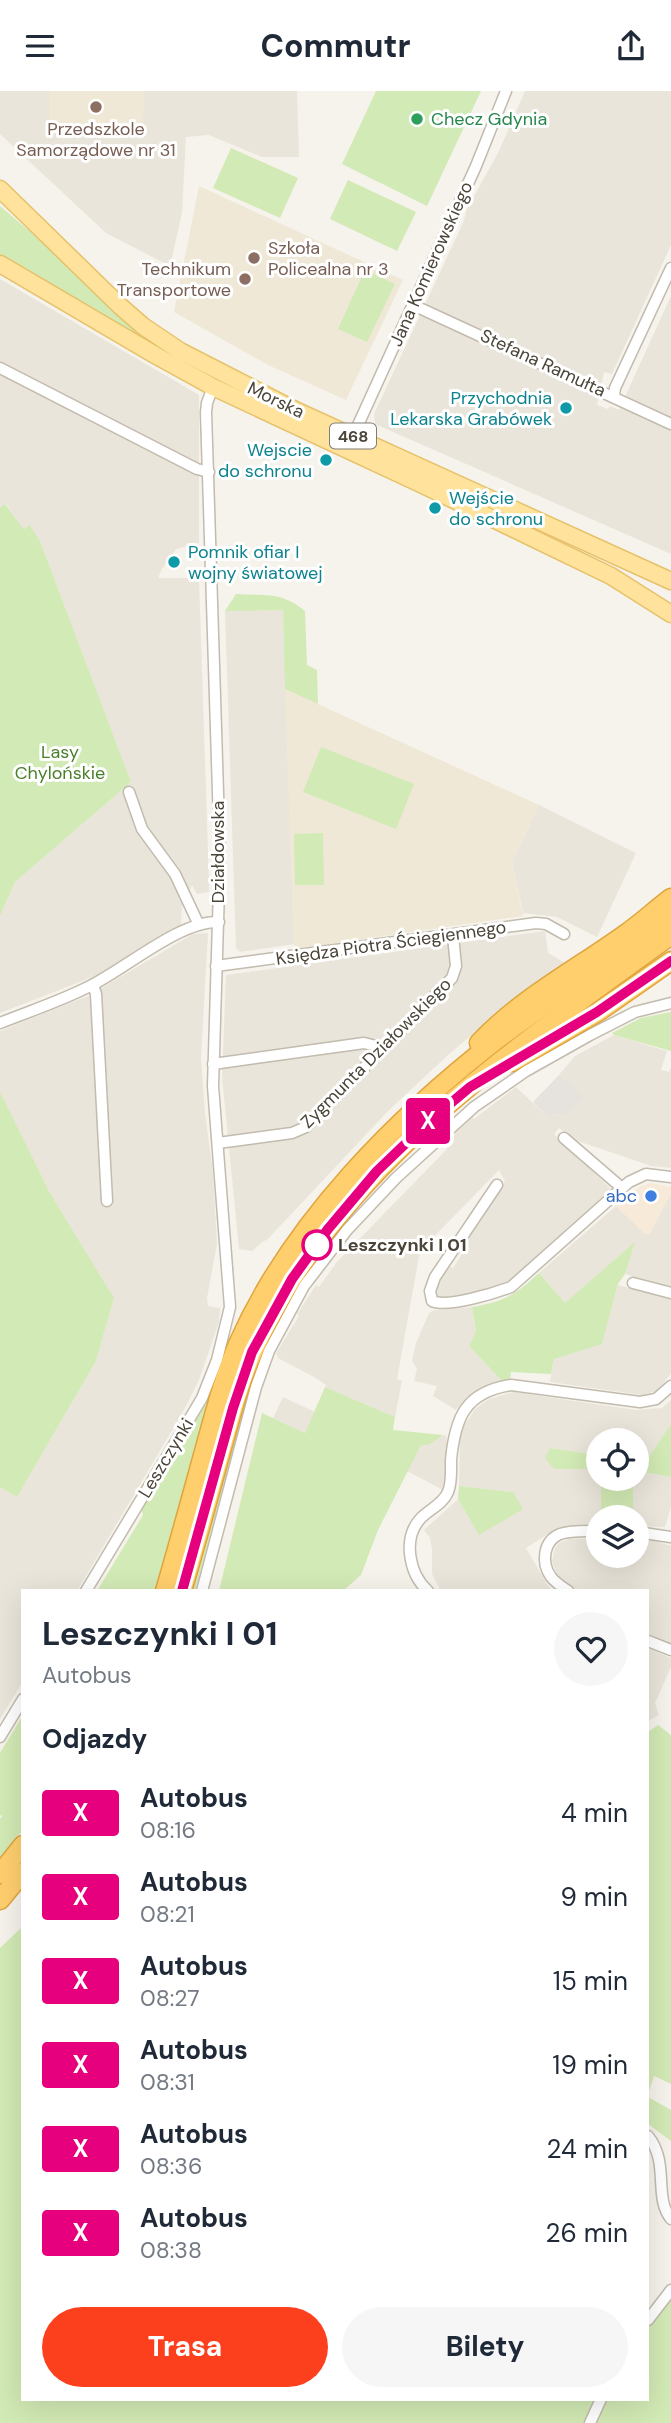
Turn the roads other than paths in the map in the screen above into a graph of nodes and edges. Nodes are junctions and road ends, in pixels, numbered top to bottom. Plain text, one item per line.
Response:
1 (506, 91) edge
2 (0, 189) edge
3 (0, 264) edge
4 (671, 268) edge
5 (414, 305) junction
6 (0, 368) edge
7 (213, 387) junction
8 (614, 396) junction
9 (671, 424) edge
10 (353, 436) junction
11 (209, 472) junction
12 (671, 581) edge
13 (671, 614) edge
14 (128, 792) dead end
15 (671, 898) edge
16 (671, 916) edge
17 (219, 922) junction
18 (198, 923) junction
19 (564, 934) dead end
20 (671, 935) edge
21 (453, 936) junction
22 (671, 961) edge
23 (216, 966) junction
24 (93, 985) junction
25 (671, 1003) edge
26 (0, 1023) edge
27 (384, 1048) junction
28 (213, 1064) junction
29 (470, 1087) junction
30 (431, 1094) junction
31 (564, 1138) dead end
32 (218, 1143) junction
33 (671, 1177) edge
34 (497, 1185) dead end
35 (622, 1188) junction
36 (107, 1201) dead end
37 (633, 1283) dead end
38 (671, 1293) edge
39 (229, 1317) joint
40 (671, 1387) edge
41 (586, 1532) edge
42 (649, 1534) edge
43 (667, 1536) edge
44 (87, 1589) edge
45 (166, 1589) edge
46 (183, 1589) edge
47 (203, 1589) edge
48 (426, 1589) edge
49 (565, 1589) edge
50 (649, 1641) edge
51 (671, 1650) edge
52 (21, 1702) edge
53 (0, 1737) edge
54 (21, 1848) edge
55 (0, 1874) edge
56 (21, 1874) edge
57 (0, 1900) edge
58 (649, 2138) edge
59 (671, 2219) edge
60 (671, 2290) edge
61 (649, 2319) edge
62 (600, 2401) edge
63 (590, 2423) edge

1 - 5 street, Jana Komierowskiego
2 - 10 main road, Morska / 468
3 - 7 main road, Morska / 468
4 - 8 street
5 - 8 street, Stefana Ramułta
5 - 10 street, Jana Komierowskiego
6 - 11 street
7 - 11 street, Działdowska
7 - 13 main road, Morska / 468
8 - 9 street, Stefana Ramułta
10 - 12 main road, Morska / 468
11 - 17 street, Działdowska
14 - 18 street
15 - 30 highway
16 - 30 highway
17 - 18 street
17 - 23 street, Działdowska
18 - 24 street
19 - 21 street, Księdza Piotra Ściegiennego
20 - 29 highway
21 - 23 street, Księdza Piotra Ściegiennego
21 - 27 street, Zygmunta Działowskiego
22 - 29 highway
23 - 28 street, Działdowska
24 - 26 street
24 - 36 street
25 - 47 street
27 - 28 street
27 - 32 street, Zygmunta Działowskiego
28 - 32 street, Działdowska
29 - 46 highway
30 - 45 highway
31 - 35 street
32 - 39 street, Działdowska
33 - 35 street
34 - 35 street
37 - 38 street
39 - 44 street, Leszczynki
40 - 48 street
41 - 49 street
42 - 43 street
50 - 51 street
52 - 53 street
54 - 55 highway
56 - 57 highway
58 - 59 street
60 - 61 street
62 - 63 street

